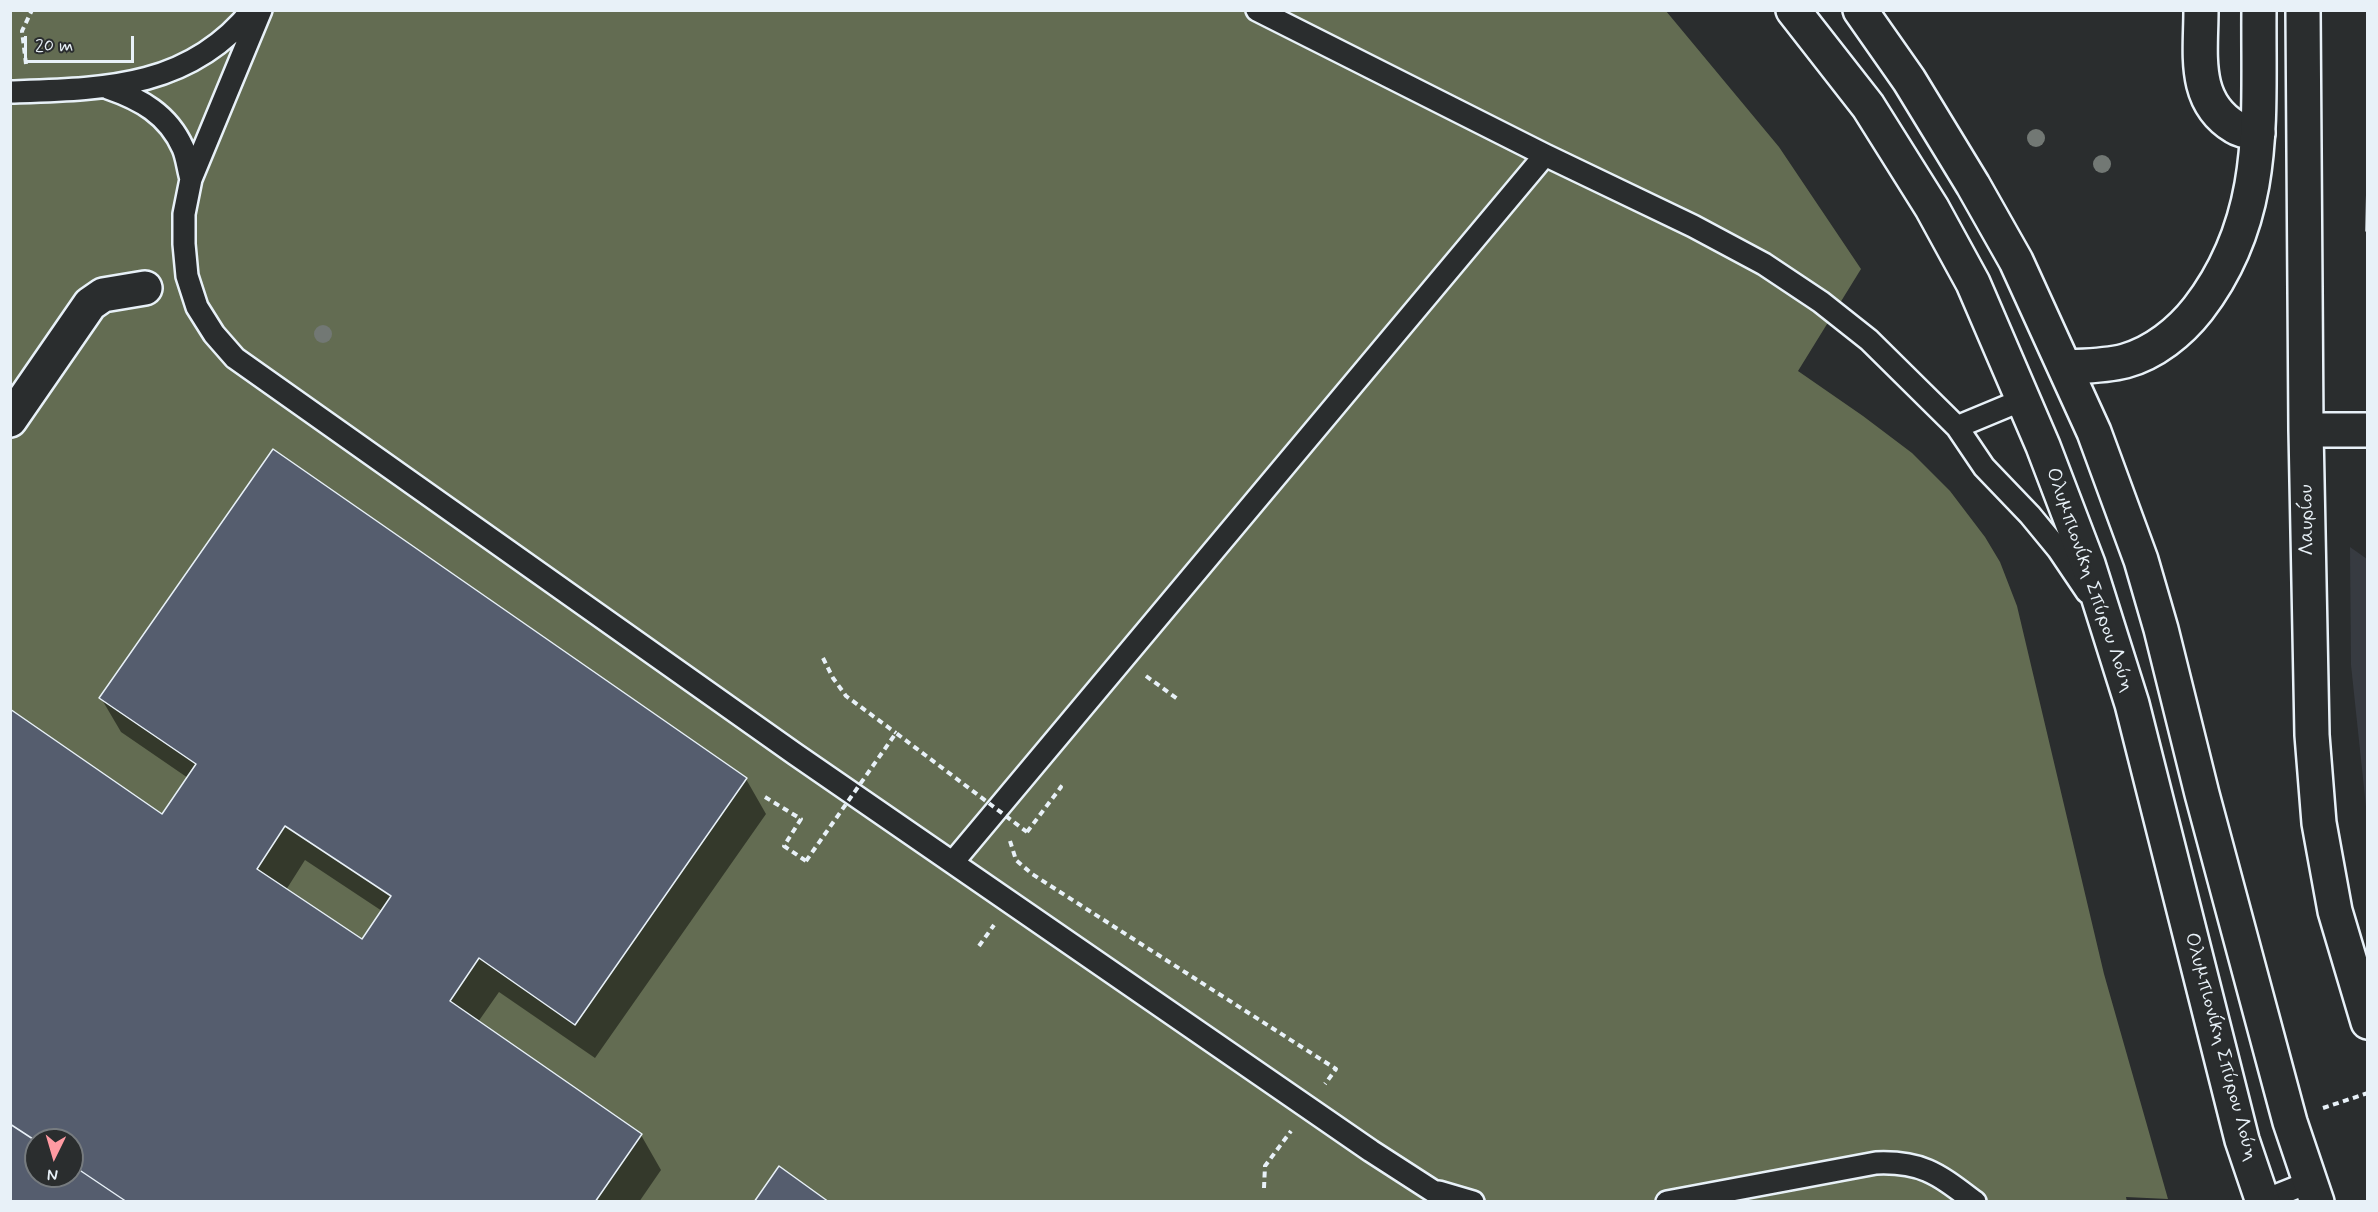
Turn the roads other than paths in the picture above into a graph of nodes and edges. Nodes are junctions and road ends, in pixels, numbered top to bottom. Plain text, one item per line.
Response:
1 (252, 10) edge
2 (261, 10) edge
3 (1257, 10) edge
4 (1793, 10) edge
5 (1860, 10) edge
6 (2200, 10) edge
7 (2259, 10) edge
8 (2303, 10) edge
9 (106, 88) junction
10 (20, 92) edge
11 (2258, 133) junction
12 (1545, 155) junction
13 (191, 179) junction
14 (145, 288) dead end
15 (2066, 367) junction
16 (2022, 400) junction
17 (10, 420) edge
18 (1957, 428) junction
19 (2306, 430) junction
20 (2367, 430) edge
21 (2109, 629) junction
22 (953, 862) junction
23 (2367, 1022) edge
24 (2314, 1192) edge
25 (1444, 1197) edge
26 (2262, 1201) edge
27 (1473, 1202) edge
28 (1667, 1202) edge
29 (1975, 1202) edge

1 - 9 lane
2 - 13 lane
3 - 12 lane
4 - 16 main road, Ολυμπιονίκη Σπύρου Λούη
5 - 15 main road
6 - 11 main road
7 - 11 main road
8 - 19 main road, Λαυρίου
9 - 10 lane
9 - 13 lane
11 - 15 main road
12 - 18 lane
12 - 22 lane
13 - 22 lane
14 - 17 main road
15 - 24 main road
16 - 18 lane
16 - 21 main road, Ολυμπιονίκη Σπύρου Λούη
18 - 21 lane
19 - 20 main road
19 - 23 main road, Λαυρίου
21 - 26 main road, Ολυμπιονίκη Σπύρου Λούη
22 - 25 lane
24 - 26 lane
25 - 27 lane
28 - 29 lane

